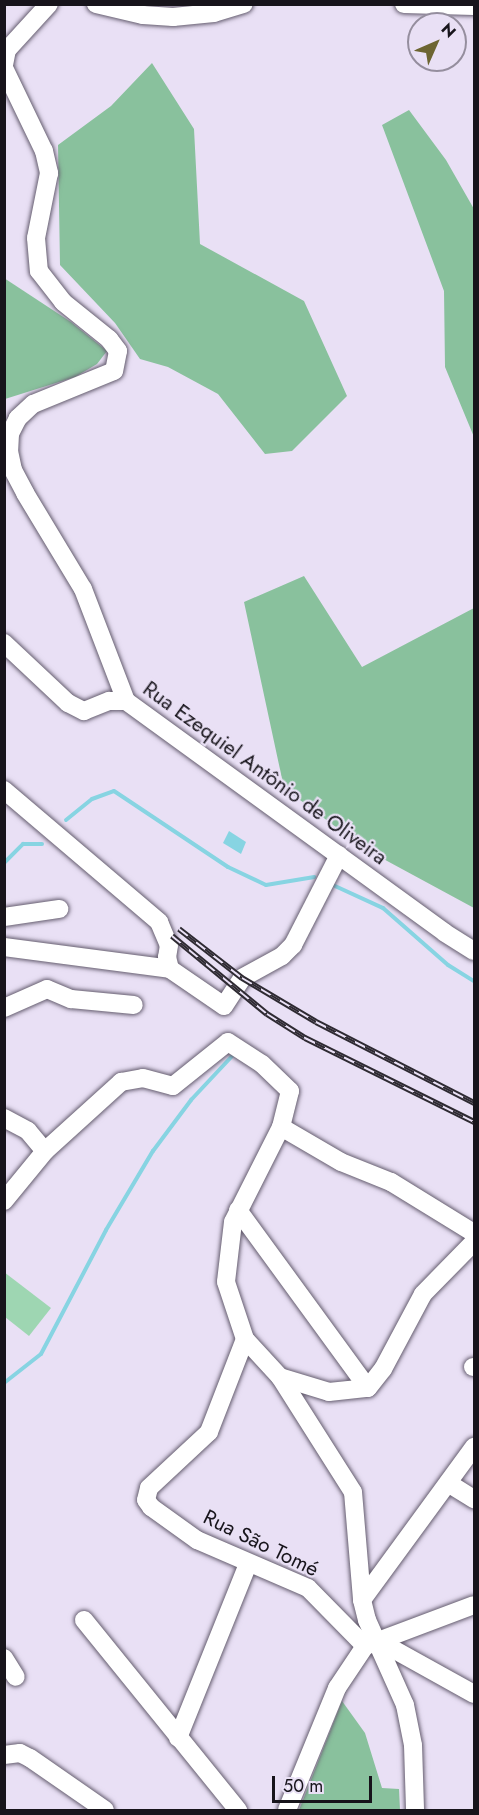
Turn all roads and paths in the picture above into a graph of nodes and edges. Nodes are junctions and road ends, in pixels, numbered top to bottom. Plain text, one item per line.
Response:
1 (49, 4) edge
2 (96, 4) edge
3 (244, 4) edge
4 (404, 4) edge
5 (474, 6) edge
6 (5, 58) edge
7 (4, 643) edge
8 (126, 702) junction
9 (4, 790) edge
10 (339, 855) junction
11 (59, 909) dead end
12 (4, 917) edge
13 (4, 947) edge
14 (474, 951) edge
15 (170, 969) junction
16 (134, 1005) dead end
17 (4, 1008) edge
18 (4, 1118) edge
19 (281, 1127) junction
20 (45, 1151) junction
21 (4, 1201) edge
22 (238, 1210) junction
23 (474, 1233) edge
24 (474, 1242) edge
25 (245, 1339) junction
26 (280, 1377) junction
27 (368, 1388) junction
28 (474, 1447) edge
29 (448, 1483) junction
30 (474, 1499) edge
31 (248, 1564) junction
32 (362, 1600) junction
33 (474, 1605) edge
34 (84, 1620) dead end
35 (426, 1622) junction
36 (370, 1643) junction
37 (4, 1658) edge
38 (428, 1668) junction
39 (15, 1677) dead end
40 (474, 1694) edge
41 (178, 1738) junction
42 (4, 1755) edge
43 (105, 1810) edge
44 (238, 1810) edge
45 (287, 1810) edge
46 (416, 1810) edge

1 - 6 street, Rua Ezequiel Antônio de Oliveira
2 - 3 street
4 - 5 street
6 - 8 street, Rua Ezequiel Antônio de Oliveira
7 - 8 street
8 - 10 street, Rua Ezequiel Antônio de Oliveira
9 - 15 street
10 - 14 street, Rua Ezequiel Antônio de Oliveira
10 - 15 street
11 - 12 street
13 - 15 street
16 - 17 street
18 - 20 street
19 - 20 street
19 - 22 street
19 - 23 street
20 - 21 street
22 - 25 street
22 - 27 street
24 - 27 street
25 - 26 street
25 - 31 street, Rua São Tomé
26 - 27 street
26 - 32 street
28 - 29 street
29 - 30 street
29 - 32 street
31 - 36 street, Rua São Tomé
31 - 41 street
32 - 36 street
33 - 35 street
34 - 41 street
35 - 36 street
35 - 38 street
36 - 38 street
36 - 45 street
36 - 46 street
37 - 39 street
38 - 40 street
41 - 44 street
42 - 43 street

